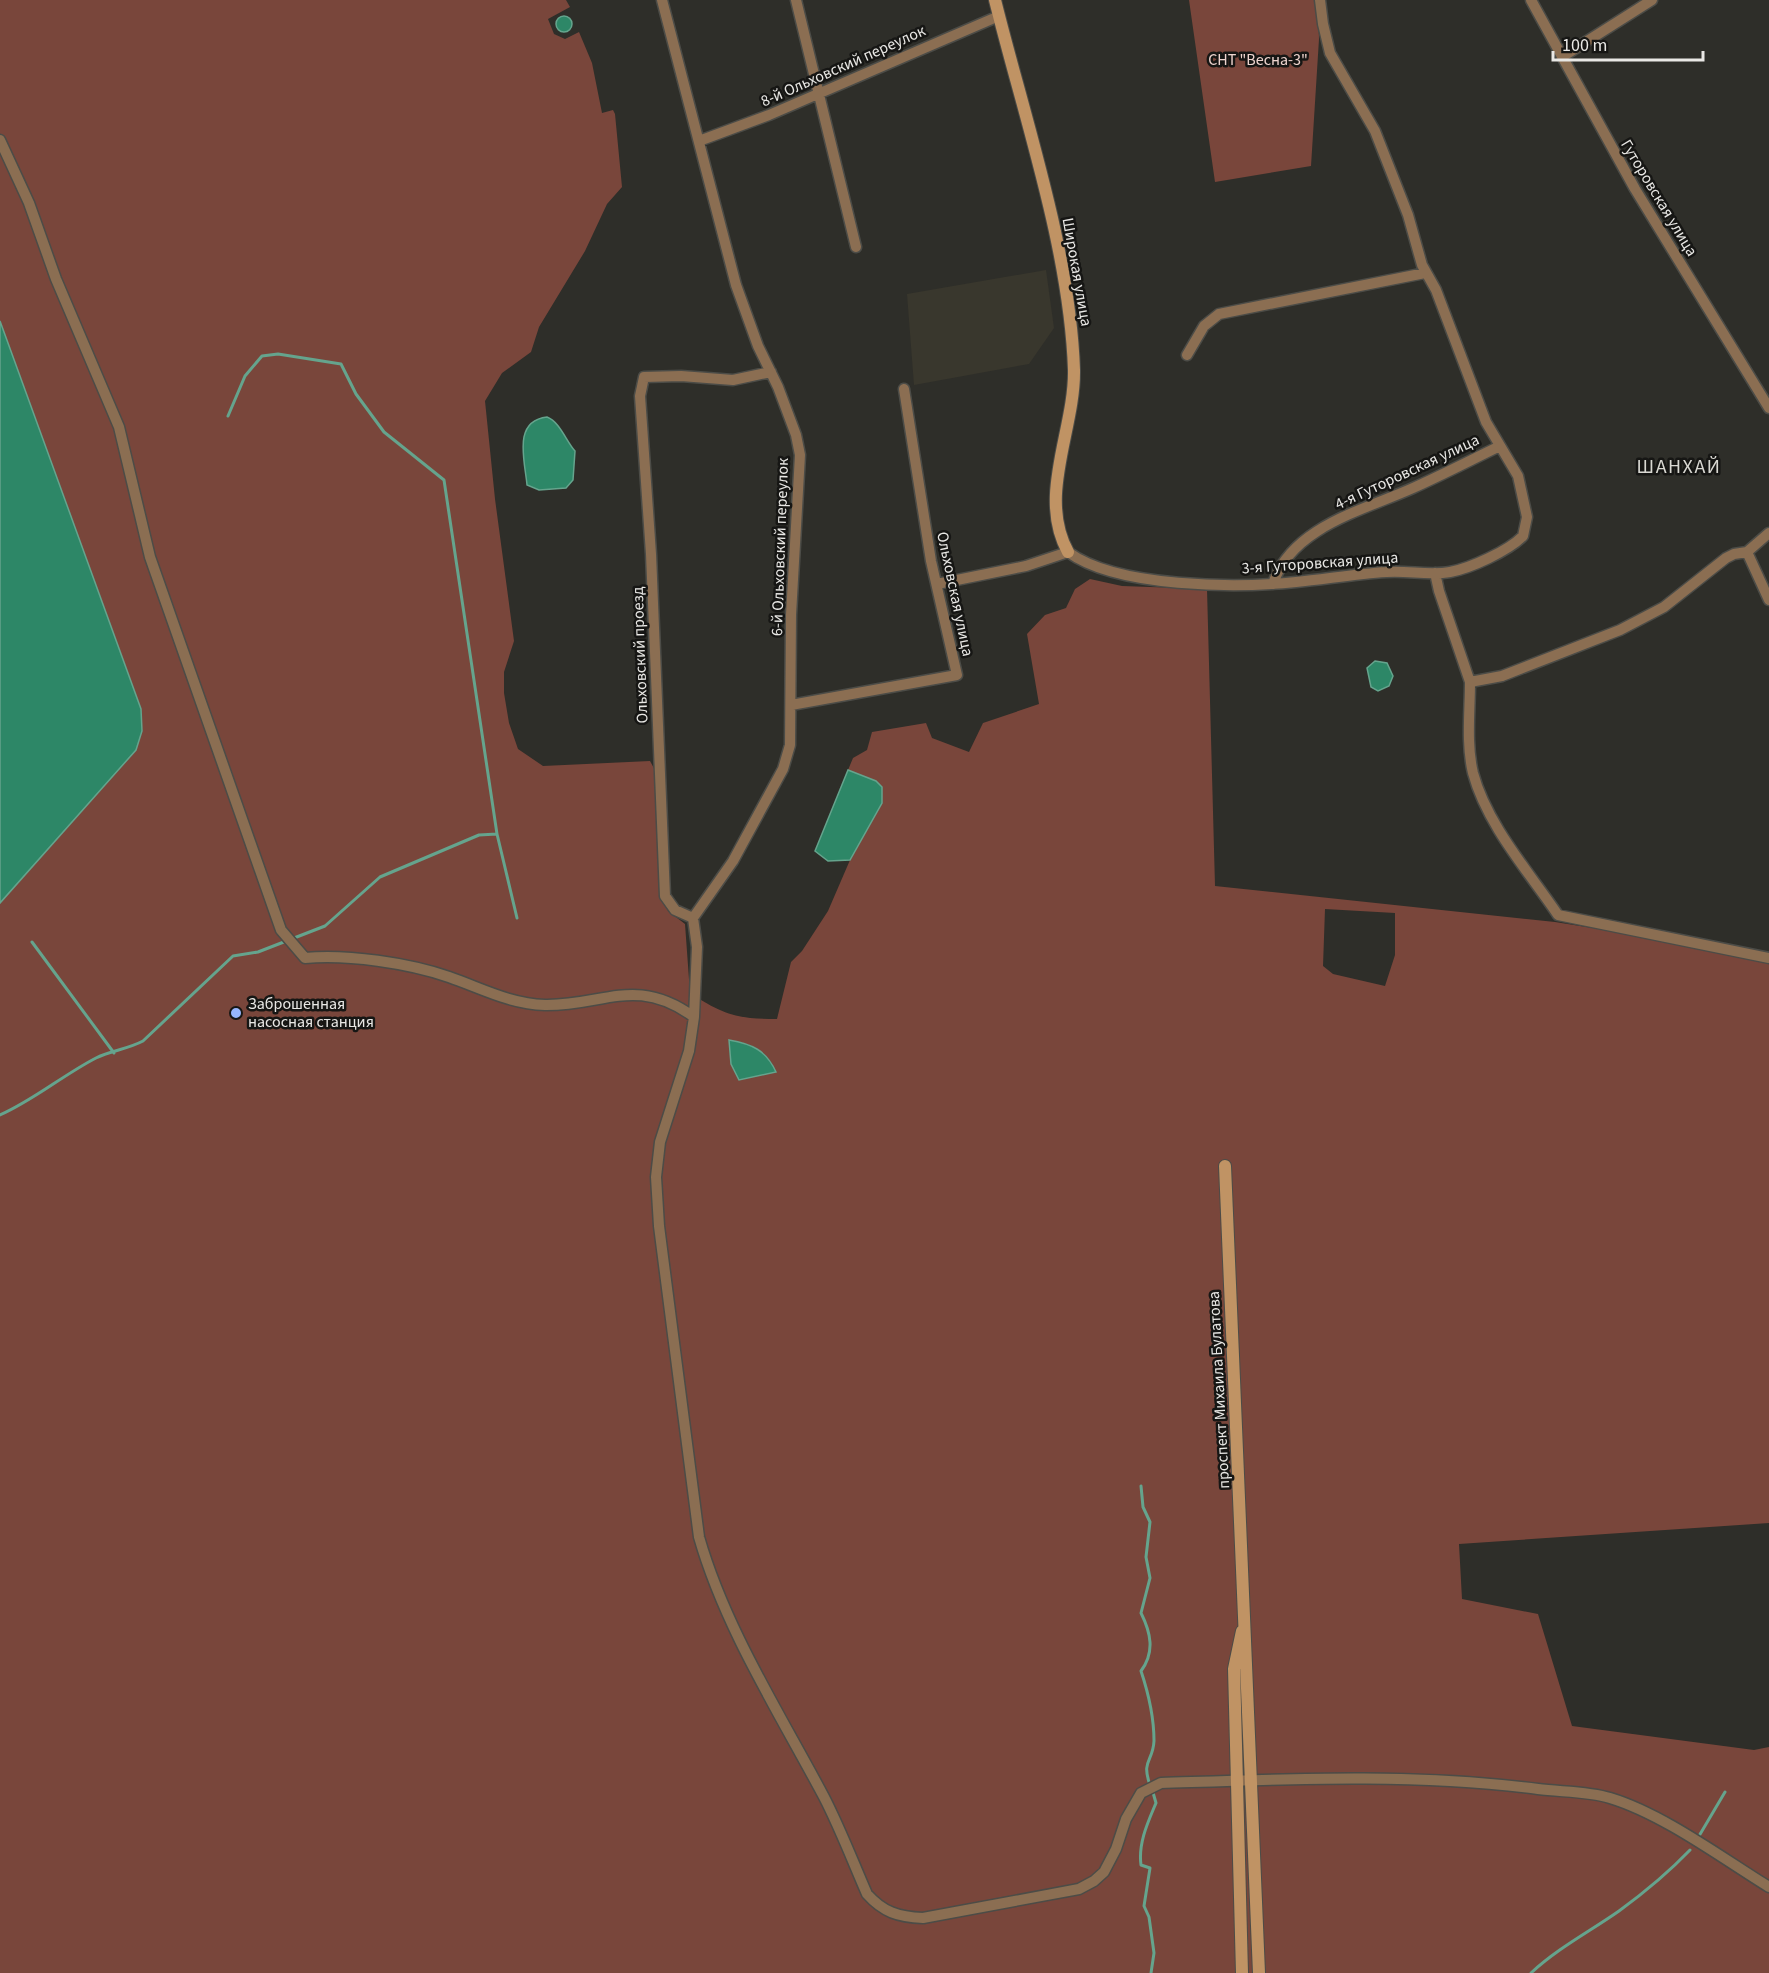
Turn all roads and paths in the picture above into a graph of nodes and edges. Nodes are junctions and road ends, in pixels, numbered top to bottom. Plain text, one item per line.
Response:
1 (662, 0) edge
2 (795, 0) edge
3 (995, 0) edge
4 (1320, 0) edge
5 (1531, 0) edge
6 (1652, 0) edge
7 (999, 16) junction
8 (1562, 57) junction
9 (818, 93) junction
10 (0, 140) edge
11 (699, 141) junction
12 (856, 247) dead end
13 (1425, 273) junction
14 (1187, 355) dead end
15 (771, 372) junction
16 (904, 388) dead end
17 (1769, 408) edge
18 (1500, 446) junction
19 (1769, 533) edge
20 (1068, 552) junction
21 (1747, 552) junction
22 (1435, 573) junction
23 (937, 584) junction
24 (1273, 584) junction
25 (1769, 600) edge
26 (1470, 682) junction
27 (791, 705) junction
28 (693, 918) junction
29 (1769, 958) edge
30 (694, 1017) junction
31 (1225, 1166) dead end
32 (1245, 1612) junction
33 (1236, 1781) junction
34 (1253, 1781) junction
35 (1769, 1887) edge
36 (1242, 1973) edge
37 (1259, 1973) edge

1 - 11 street, 6-й Ольховский переулок
2 - 9 street
3 - 7 street, Широкая улица
4 - 13 street, 4-я Гуторовская улица
5 - 8 street, Гуторовская улица
6 - 8 street
7 - 9 street, 8-й Ольховский переулок
7 - 20 street, Широкая улица
8 - 17 street, Гуторовская улица
9 - 11 street, 8-й Ольховский переулок
9 - 12 street
10 - 30 street
11 - 15 street, 6-й Ольховский переулок
13 - 14 street
13 - 18 street, 4-я Гуторовская улица
15 - 27 street, 6-й Ольховский переулок
15 - 28 street, Ольховский проезд
16 - 23 street, Ольховская улица
18 - 22 street, 3-я Гуторовская улица
18 - 24 street, 4-я Гуторовская улица
19 - 21 street
20 - 23 street
20 - 24 street, 3-я Гуторовская улица
21 - 25 street
21 - 26 street
22 - 24 street, 3-я Гуторовская улица
22 - 26 street
23 - 27 street, Ольховская улица
26 - 29 street
27 - 28 street, 6-й Ольховский переулок
28 - 30 street
30 - 33 street
31 - 32 street, проспект Михаила Булатова
32 - 33 street, проспект Михаила Булатова
32 - 34 street, проспект Михаила Булатова
33 - 34 street
33 - 36 street, проспект Михаила Булатова
34 - 35 street
34 - 37 street, проспект Михаила Булатова

